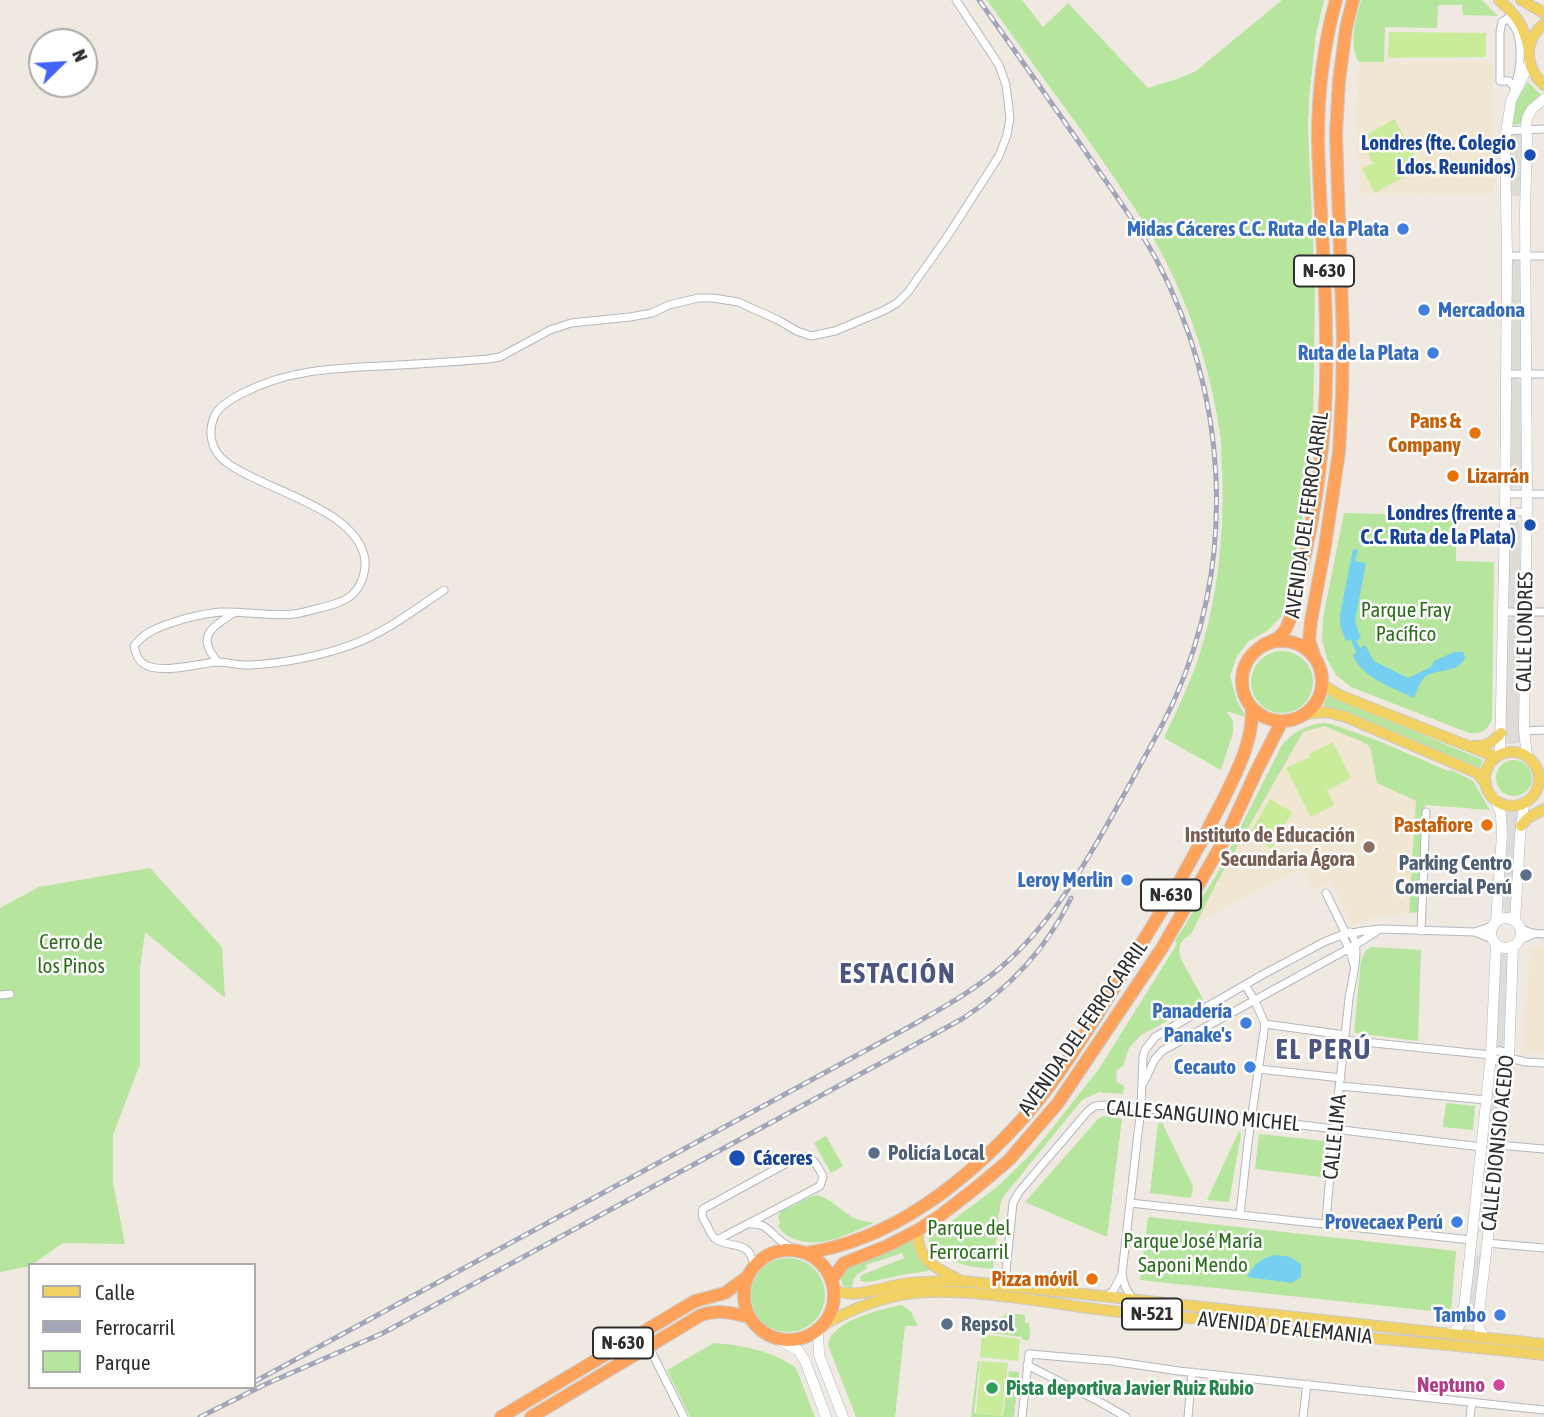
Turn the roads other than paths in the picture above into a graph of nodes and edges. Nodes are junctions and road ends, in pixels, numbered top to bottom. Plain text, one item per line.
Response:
1 (956, 0) edge
2 (1336, 0) edge
3 (1353, 0) edge
4 (1499, 0) edge
5 (1521, 0) edge
6 (1544, 13) edge
7 (1508, 18) joint
8 (1544, 24) edge
9 (1529, 49) junction
10 (1530, 64) junction
11 (1544, 85) edge
12 (1544, 99) edge
13 (1526, 128) junction
14 (1506, 129) junction
15 (1544, 129) edge
16 (1505, 212) junction
17 (1525, 213) junction
18 (1507, 256) junction
19 (1525, 256) junction
20 (1544, 256) edge
21 (1505, 374) junction
22 (1526, 374) junction
23 (1544, 374) edge
24 (1527, 494) junction
25 (1544, 494) edge
26 (1505, 496) junction
27 (1526, 510) junction
28 (1506, 512) junction
29 (444, 590) dead end
30 (1504, 612) junction
31 (1525, 612) junction
32 (1544, 612) edge
33 (235, 613) junction
34 (1263, 645) junction
35 (1315, 658) junction
36 (218, 662) junction
37 (1322, 684) junction
38 (1252, 708) junction
39 (1304, 714) junction
40 (1282, 721) junction
41 (1544, 730) edge
42 (1524, 731) junction
43 (1501, 733) junction
44 (1464, 745) junction
45 (1527, 755) junction
46 (1498, 756) junction
47 (1541, 774) edge
48 (1486, 784) junction
49 (1495, 799) junction
50 (1544, 800) edge
51 (1527, 801) junction
52 (1544, 809) edge
53 (1426, 812) dead end
54 (1521, 826) junction
55 (1326, 893) dead end
56 (1494, 924) junction
57 (1517, 924) junction
58 (1381, 929) junction
59 (1421, 931) junction
60 (1475, 932) junction
61 (1346, 934) junction
62 (1535, 934) junction
63 (1544, 934) edge
64 (1494, 942) junction
65 (1516, 944) junction
66 (1353, 946) junction
67 (1333, 957) junction
68 (1354, 966) junction
69 (1241, 987) junction
70 (10, 994) dead end
71 (0, 995) edge
72 (1255, 1001) junction
73 (1246, 1006) junction
74 (1265, 1024) junction
75 (1155, 1037) junction
76 (1345, 1037) junction
77 (1162, 1051) junction
78 (1491, 1055) junction
79 (1509, 1058) junction
80 (1544, 1063) edge
81 (1258, 1069) junction
82 (1340, 1082) junction
83 (1143, 1085) junction
84 (1486, 1100) junction
85 (1141, 1107) junction
86 (1252, 1119) junction
87 (1335, 1129) junction
88 (1498, 1145) junction
89 (1481, 1147) junction
90 (1544, 1149) edge
91 (1130, 1203) junction
92 (780, 1208) junction
93 (1240, 1215) junction
94 (748, 1224) junction
95 (1326, 1224) junction
96 (740, 1228) junction
97 (771, 1230) junction
98 (918, 1230) junction
99 (717, 1240) junction
100 (1471, 1241) junction
101 (1487, 1243) junction
102 (742, 1246) junction
103 (1544, 1248) edge
104 (801, 1252) junction
105 (751, 1271) junction
106 (1122, 1273) junction
107 (963, 1281) junction
108 (832, 1285) junction
109 (1012, 1287) junction
110 (1106, 1296) junction
111 (1134, 1300) junction
112 (1462, 1316) junction
113 (749, 1317) junction
114 (1478, 1321) junction
115 (821, 1328) junction
116 (1451, 1333) junction
117 (1467, 1335) junction
118 (779, 1340) junction
119 (1406, 1340) junction
120 (1485, 1343) junction
121 (1544, 1344) edge
122 (652, 1353) dead end
123 (1544, 1354) edge
124 (1027, 1365) junction
125 (1192, 1372) junction
126 (1307, 1384) junction
127 (1472, 1402) junction
128 (1544, 1410) edge
129 (501, 1417) edge
130 (531, 1417) edge
131 (684, 1417) edge
132 (826, 1417) edge
133 (843, 1417) edge
134 (1022, 1417) edge
135 (1126, 1417) edge
136 (1188, 1417) edge
137 (1303, 1417) edge
138 (1470, 1417) edge

1 - 33 street
2 - 34 highway, AVENIDA DEL FERROCARRIL / N-630
3 - 35 highway, AVENIDA DEL FERROCARRIL / N-630
4 - 9 main road
5 - 6 main road
7 - 7 street
8 - 9 main road
9 - 10 main road
10 - 11 main road
10 - 14 main road, CALLE LONDRES
12 - 13 main road
13 - 14 street
13 - 15 street
13 - 17 main road, CALLE LONDRES
14 - 16 main road, CALLE LONDRES
16 - 17 street
16 - 18 main road, CALLE LONDRES
17 - 19 main road, CALLE LONDRES
18 - 19 street
18 - 21 main road, CALLE LONDRES
19 - 20 street
19 - 22 main road, CALLE LONDRES
21 - 22 street
21 - 26 main road, CALLE LONDRES
22 - 23 street
22 - 24 main road, CALLE LONDRES
24 - 25 street
24 - 26 street
24 - 27 main road, CALLE LONDRES
26 - 28 main road, CALLE LONDRES
27 - 28 street
27 - 31 main road, CALLE LONDRES
28 - 30 main road, CALLE LONDRES
29 - 36 street
30 - 31 street
30 - 43 main road, CALLE LONDRES
31 - 32 street
31 - 42 main road, CALLE LONDRES
33 - 36 street
33 - 36 street
34 - 35 highway
34 - 38 highway, N-630
35 - 37 highway, N-630
37 - 39 highway
37 - 44 main road
38 - 40 highway
38 - 104 highway, AVENIDA DEL FERROCARRIL / N-630
39 - 40 highway
39 - 48 main road
40 - 98 highway, AVENIDA DEL FERROCARRIL / N-630
41 - 42 street
42 - 45 main road, CALLE LONDRES
43 - 44 main road
43 - 46 main road, CALLE LONDRES
44 - 46 main road
45 - 46 main road
45 - 47 main road
46 - 48 main road
47 - 51 main road
48 - 49 main road
49 - 51 main road
49 - 56 main road
50 - 51 main road
51 - 54 main road
52 - 54 main road
53 - 59 street
54 - 57 main road
55 - 61 street, CALLE LIMA
56 - 57 main road
56 - 60 street
56 - 64 main road
57 - 62 street
57 - 65 main road
58 - 59 street
58 - 61 street
58 - 66 street
59 - 60 street
60 - 64 street
61 - 66 street, CALLE LIMA
61 - 69 street
62 - 63 street
62 - 65 street
64 - 65 main road
64 - 78 main road, CALLE DIONISIO ACEDO
65 - 79 main road, CALLE DIONISIO ACEDO
66 - 67 street
66 - 68 street, CALLE LIMA
67 - 68 street
67 - 72 street
68 - 76 street, CALLE LIMA
69 - 72 street
69 - 73 street
69 - 75 street
70 - 71 street
72 - 73 street
72 - 74 street
73 - 77 street
74 - 76 street
74 - 81 street
75 - 77 street
75 - 83 street
76 - 78 street
76 - 82 street, CALLE LIMA
77 - 83 street
78 - 79 street
78 - 84 main road, CALLE DIONISIO ACEDO
79 - 80 street
79 - 88 main road, CALLE DIONISIO ACEDO
81 - 82 street
81 - 86 street
82 - 84 street
82 - 87 street, CALLE LIMA
83 - 85 street
84 - 89 main road, CALLE DIONISIO ACEDO
85 - 86 street, CALLE SANGUINO MICHEL
85 - 91 street
85 - 109 street, CALLE SANGUINO MICHEL
86 - 87 street, CALLE SANGUINO MICHEL
86 - 93 street
87 - 89 street, CALLE SANGUINO MICHEL
87 - 95 street, CALLE LIMA
88 - 90 street
88 - 101 main road, CALLE DIONISIO ACEDO
89 - 100 main road, CALLE DIONISIO ACEDO
91 - 93 street
91 - 106 street
92 - 94 street
92 - 97 street
92 - 99 street
93 - 95 street
94 - 96 street
94 - 97 street
95 - 100 street
96 - 99 street
96 - 102 street
97 - 104 street
98 - 107 main road
98 - 108 highway, AVENIDA DEL FERROCARRIL / N-630
99 - 102 street
100 - 101 street
100 - 101 street
100 - 112 main road, CALLE DIONISIO ACEDO
101 - 103 street
101 - 114 main road, CALLE DIONISIO ACEDO
102 - 105 street
104 - 105 highway, N-630
104 - 108 highway
105 - 113 highway
105 - 129 highway, N-630
106 - 110 street
106 - 111 street
107 - 108 main road, AVENIDA DE ALEMANIA / N-521
107 - 109 main road, AVENIDA DE ALEMANIA / N-521
108 - 115 highway
109 - 110 main road, AVENIDA DE ALEMANIA / N-521
110 - 111 main road, AVENIDA DE ALEMANIA / N-521
111 - 116 main road, AVENIDA DE ALEMANIA / N-521
112 - 116 main road, CALLE DIONISIO ACEDO
112 - 117 main road
113 - 118 highway
113 - 130 highway, N-630
114 - 117 main road
114 - 120 main road, CALLE DIONISIO ACEDO
115 - 118 highway
115 - 119 main road, AVENIDA DE ALEMANIA / N-521
115 - 133 main road
116 - 117 main road, AVENIDA DE ALEMANIA / N-521
117 - 119 main road
117 - 120 main road, AVENIDA DE ALEMANIA / N-521
118 - 132 main road
119 - 120 main road, AVENIDA DE ALEMANIA / N-521
120 - 121 main road, AVENIDA DE ALEMANIA / N-521
120 - 123 main road, AVENIDA DE ALEMANIA / N-521
122 - 131 street
124 - 125 street
124 - 134 street
124 - 135 street
125 - 126 street
125 - 136 street
126 - 127 street
126 - 137 street
127 - 128 street
127 - 138 street

